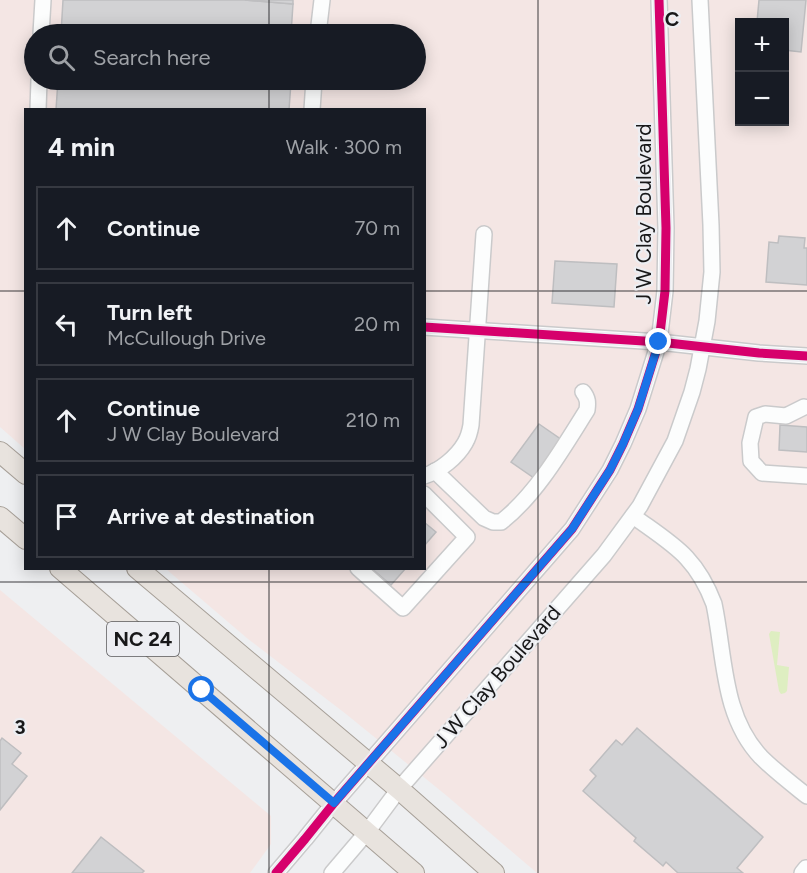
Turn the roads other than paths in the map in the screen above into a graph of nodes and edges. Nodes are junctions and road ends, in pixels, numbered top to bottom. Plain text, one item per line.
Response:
1 (43, 0) edge
2 (322, 0) edge
3 (659, 0) edge
4 (700, 0) edge
5 (42, 24) edge
6 (319, 24) edge
7 (39, 90) edge
8 (313, 90) edge
9 (38, 108) edge
10 (312, 108) edge
11 (484, 234) dead end
12 (426, 327) edge
13 (478, 331) junction
14 (659, 342) junction
15 (702, 347) junction
16 (807, 357) edge
17 (583, 392) dead end
18 (804, 407) dead end
19 (0, 452) edge
20 (24, 472) edge
21 (430, 474) edge
22 (807, 476) edge
23 (426, 496) edge
24 (633, 516) junction
25 (0, 517) edge
26 (24, 537) edge
27 (62, 570) edge
28 (139, 570) edge
29 (360, 570) edge
30 (368, 763) junction
31 (399, 789) junction
32 (807, 796) edge
33 (334, 803) junction
34 (367, 832) junction
35 (276, 873) edge
36 (332, 873) edge
37 (414, 873) edge
38 (494, 873) edge

1 - 5 street
2 - 6 street
3 - 14 street, J W Clay Boulevard
4 - 15 street, J W Clay Boulevard
7 - 9 street
8 - 10 street
11 - 13 street
12 - 13 street
13 - 14 street
13 - 21 street
14 - 15 street
14 - 30 street, J W Clay Boulevard
15 - 16 street
15 - 24 street, J W Clay Boulevard
17 - 21 street
18 - 22 street
19 - 20 main road
23 - 29 street
24 - 31 street, J W Clay Boulevard
24 - 32 street
25 - 26 main road
27 - 33 main road, NC 24
28 - 30 main road, NC 24
30 - 31 main road, NC 24
30 - 33 street, J W Clay Boulevard
31 - 34 street, J W Clay Boulevard
31 - 38 main road, NC 24
33 - 34 main road, NC 24
33 - 35 street, J W Clay Boulevard
34 - 36 street, J W Clay Boulevard
34 - 37 main road, NC 24

